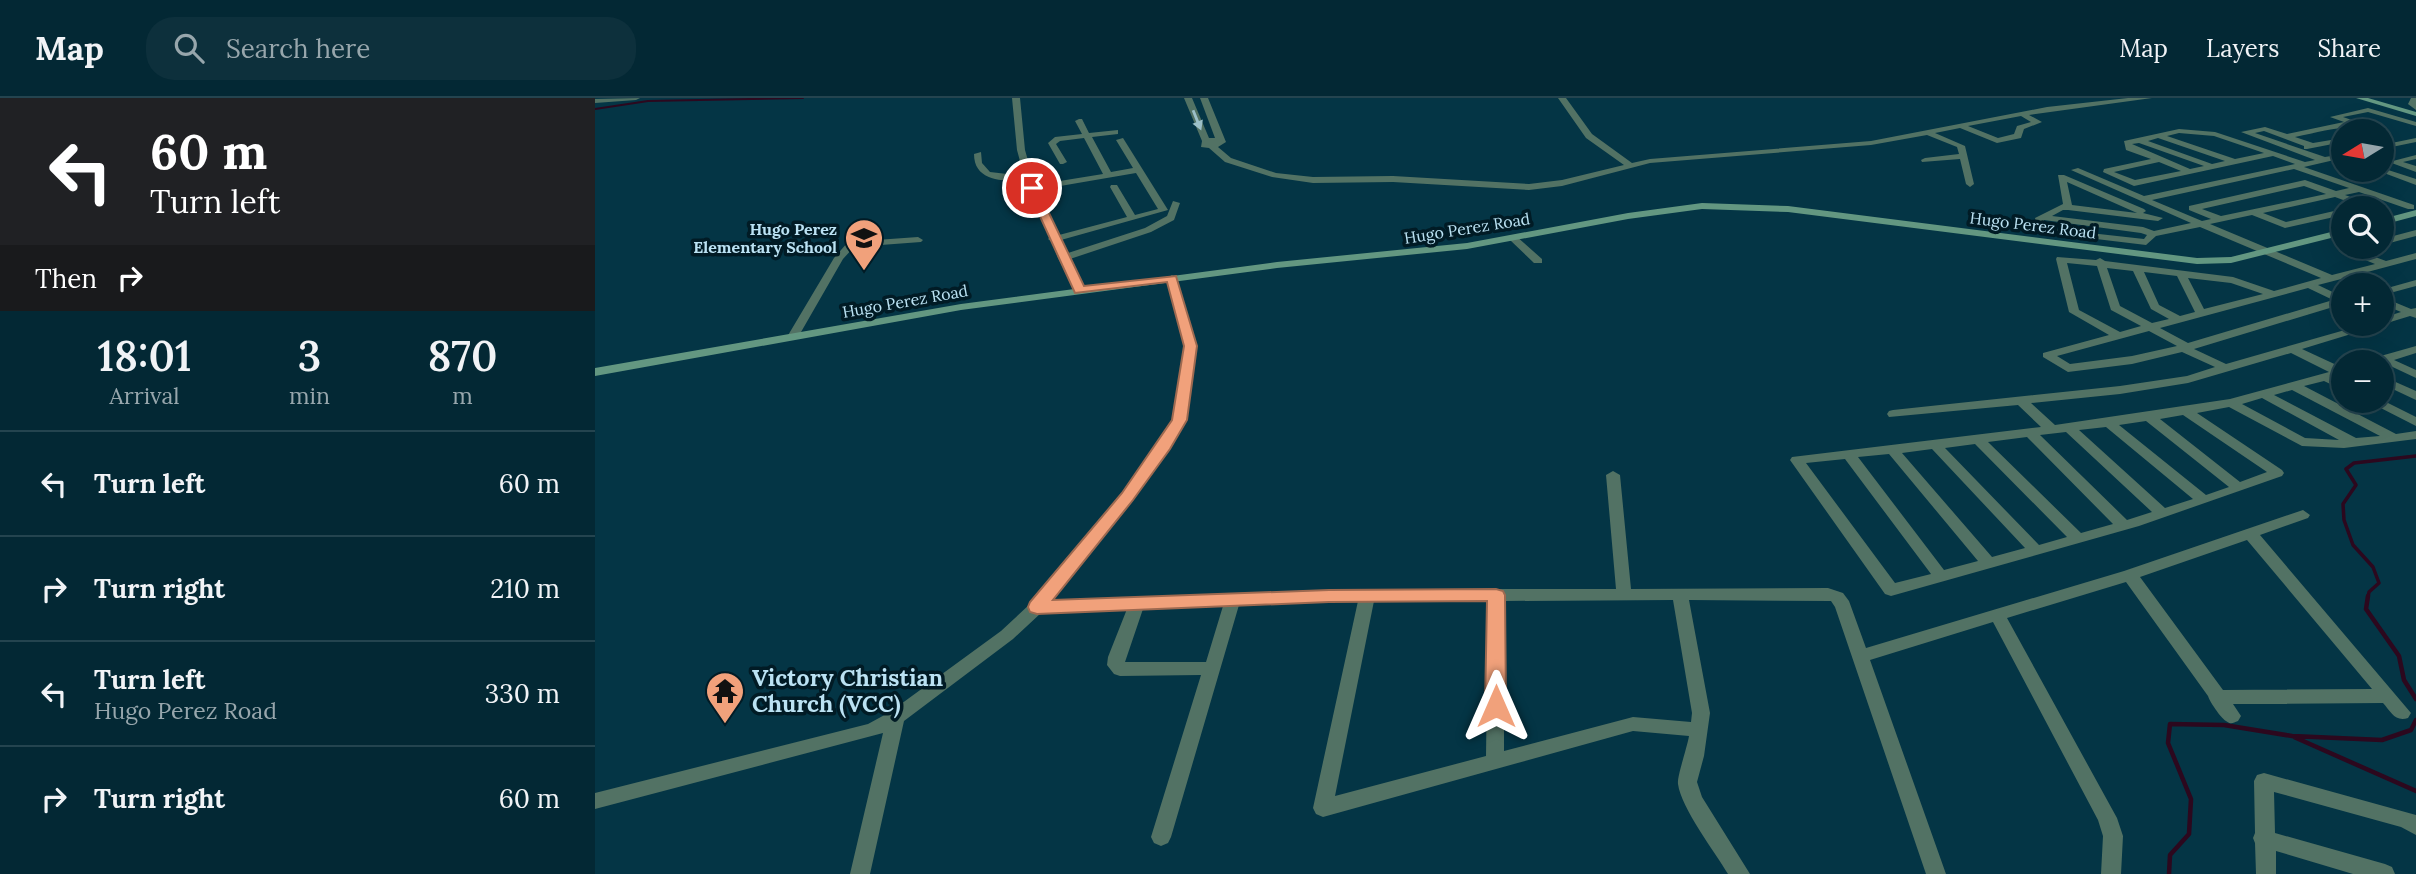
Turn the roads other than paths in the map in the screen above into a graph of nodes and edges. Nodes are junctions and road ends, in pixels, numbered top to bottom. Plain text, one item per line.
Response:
1 (636, 98) edge
2 (1016, 98) edge
3 (1188, 98) edge
4 (1204, 98) edge
5 (1562, 98) edge
6 (2107, 98) edge
7 (2148, 98) edge
8 (2415, 98) edge
9 (2362, 99) edge
10 (595, 101) edge
11 (2416, 108) edge
12 (2022, 114) junction
13 (2416, 114) edge
14 (2340, 119) edge
15 (2370, 119) edge
16 (1079, 121) dead end
17 (2416, 124) edge
18 (2394, 126) edge
19 (1963, 127) junction
20 (2331, 127) edge
21 (2179, 131) junction
22 (1930, 134) junction
23 (1085, 135) junction
24 (2159, 136) junction
25 (2287, 136) junction
26 (2139, 140) junction
27 (2416, 140) edge
28 (2331, 142) edge
29 (1214, 143) junction
30 (2394, 145) edge
31 (2313, 146) junction
32 (2294, 150) junction
33 (978, 154) dead end
34 (2273, 154) junction
35 (1965, 157) junction
36 (2416, 157) edge
37 (2254, 158) junction
38 (2331, 158) edge
39 (1925, 160) dead end
40 (2161, 160) junction
41 (2324, 160) junction
42 (2233, 161) junction
43 (1063, 162) dead end
44 (1626, 163) junction
45 (2304, 164) junction
46 (2210, 166) junction
47 (2293, 166) junction
48 (2416, 169) edge
49 (1139, 170) junction
50 (2075, 170) dead end
51 (2189, 171) junction
52 (2107, 172) junction
53 (2394, 174) edge
54 (1108, 175) junction
55 (2086, 175) junction
56 (2414, 180) edge
57 (1031, 183) junction
58 (1970, 184) dead end
59 (1114, 187) dead end
60 (2359, 189) junction
61 (2099, 192) junction
62 (2336, 194) junction
63 (2341, 196) edge
64 (2143, 199) junction
65 (1176, 203) dead end
66 (2068, 207) junction
67 (2413, 210) edge
68 (2103, 211) junction
69 (2253, 212) junction
70 (2331, 215) edge
71 (1132, 217) junction
72 (2394, 217) edge
73 (2158, 219) junction
74 (2220, 220) junction
75 (2201, 224) junction
76 (2181, 228) junction
77 (2416, 233) edge
78 (2331, 235) edge
79 (1513, 237) junction
80 (1053, 239) junction
81 (2394, 239) edge
82 (919, 240) dead end
83 (2266, 251) junction
84 (2416, 256) edge
85 (1063, 258) junction
86 (2372, 259) edge
87 (1538, 261) dead end
88 (2101, 262) junction
89 (2385, 264) junction
90 (2137, 269) junction
91 (2354, 273) edge
92 (2181, 274) junction
93 (1172, 278) junction
94 (2331, 279) joint
95 (2416, 283) edge
96 (2309, 285) junction
97 (2394, 289) edge
98 (1080, 290) junction
99 (2273, 295) junction
100 (2331, 295) edge
101 (2331, 305) edge
102 (2394, 305) edge
103 (2414, 313) edge
104 (2201, 314) junction
105 (2394, 319) edge
106 (2179, 320) junction
107 (2150, 327) junction
108 (2119, 336) junction
109 (2337, 336) edge
110 (793, 337) junction
111 (2186, 347) junction
112 (2293, 349) junction
113 (2415, 351) edge
114 (2394, 357) edge
115 (2394, 366) edge
116 (2225, 368) junction
117 (2331, 371) edge
118 (595, 372) edge
119 (2416, 374) edge
120 (2331, 376) edge
121 (2292, 384) junction
122 (2394, 386) edge
123 (2265, 395) junction
124 (2416, 396) edge
125 (2020, 400) junction
126 (2231, 403) junction
127 (2183, 409) junction
128 (2394, 411) edge
129 (1893, 414) dead end
130 (2149, 417) junction
131 (2108, 422) junction
132 (2416, 422) edge
133 (2069, 428) junction
134 (2052, 430) junction
135 (2029, 433) junction
136 (2416, 435) edge
137 (2393, 437) junction
138 (1979, 440) junction
139 (2354, 443) junction
140 (1935, 445) junction
141 (1892, 449) junction
142 (1848, 454) junction
143 (1613, 475) dead end
144 (2239, 488) junction
145 (2202, 499) junction
146 (2161, 512) junction
147 (2303, 515) dead end
148 (2122, 524) junction
149 (2251, 534) junction
150 (2076, 537) junction
151 (2034, 549) junction
152 (1989, 563) junction
153 (1940, 575) junction
154 (2130, 575) junction
155 (1496, 595) junction
156 (1624, 595) junction
157 (1680, 595) junction
158 (1367, 596) junction
159 (1233, 599) junction
160 (1137, 603) junction
161 (1037, 607) junction
162 (1997, 615) junction
163 (1861, 656) junction
164 (1211, 668) junction
165 (2388, 696) junction
166 (2216, 697) junction
167 (2402, 713) dead end
168 (2232, 716) dead end
169 (896, 717) junction
170 (1699, 730) junction
171 (1495, 762) junction
172 (595, 801) edge
173 (2416, 826) edge
174 (1161, 837) dead end
175 (2263, 838) junction
176 (860, 874) edge
177 (1740, 874) edge
178 (1936, 874) edge
179 (2111, 874) edge
180 (2266, 874) edge
181 (2385, 874) edge

1 - 10 street
2 - 57 street
3 -> 29 street
4 - 29 street
5 - 44 street
6 - 44 street
7 - 12 street
8 - 11 street
9 - 13 street
12 - 19 street
12 - 19 street
14 - 15 street
16 - 23 street
17 - 18 street
19 - 22 street
20 - 25 street
21 - 24 street
21 - 34 street
21 - 37 street
22 - 35 street
22 - 44 street
23 - 43 street
23 - 49 street
23 - 54 street
24 - 26 street
24 - 42 street
25 - 31 street
25 - 32 street
26 - 40 street
26 - 46 street
27 - 30 street
28 - 31 street
29 - 44 street
31 - 32 street
32 - 41 street
33 - 57 street
34 - 37 street
34 - 45 street
35 - 39 street
35 - 58 street
36 - 48 street
37 - 42 street
38 - 41 street
40 - 51 street
40 - 52 street
41 - 45 street
42 - 46 street
45 - 47 street
46 - 51 street
47 - 60 street
47 - 64 street
49 - 54 street
49 - 71 street
50 - 55 street
51 - 52 street
52 - 55 street
53 - 56 street
54 - 57 street
55 - 64 street
57 - 80 street
59 - 71 street
60 - 62 street
60 - 67 street
61 - 66 street
61 - 68 street
61 - 73 street
62 - 63 street
62 - 69 street
62 - 74 street
64 - 75 street
65 - 85 street
66 - 68 street
66 - 76 street
67 - 72 street
68 - 73 street
69 - 70 street
69 - 74 street
71 - 80 street
73 - 76 street
74 - 75 street
75 - 76 street
75 - 83 street
77 - 81 street
78 - 83 street, Hugo Perez Road
79 - 83 street, Hugo Perez Road
79 - 87 street
79 - 93 street, Hugo Perez Road
80 - 85 street
82 - 110 street
83 - 94 street
84 - 89 street
85 - 98 street
86 - 89 street
88 - 90 street
88 - 107 street
88 - 108 street
89 - 91 street
90 - 92 street
90 - 106 street
92 - 99 street
92 - 104 street
93 - 98 street, Hugo Perez Road
93 - 161 street
94 - 96 street
95 - 97 street
96 - 99 street
96 - 100 street
98 - 110 street, Hugo Perez Road
99 - 104 street
101 - 111 street
102 - 103 street
103 - 105 street
104 - 106 street
106 - 107 street
107 - 108 street
107 - 111 street
108 - 111 street
109 - 112 street
110 - 118 street, Hugo Perez Road
111 - 116 street
112 - 116 street
112 - 117 street
113 - 114 street
115 - 119 street
116 - 125 street
120 - 121 street
121 - 123 street
121 - 137 street
122 - 124 street
123 - 126 street
123 - 139 street
125 - 129 street
125 - 134 street
126 - 127 street
126 - 139 street
127 - 130 street
127 - 144 street
128 - 132 street
130 - 131 street
130 - 144 street
131 - 133 street
131 - 145 street
133 - 134 street
133 - 146 street
134 - 135 street
135 - 138 street
135 - 148 street
136 - 137 street
137 - 139 street
138 - 140 street
138 - 150 street
140 - 141 street
140 - 151 street
141 - 142 street
141 - 152 street
142 - 153 street
142 - 153 street
143 - 156 street
144 - 145 street
145 - 146 street
146 - 148 street
147 - 149 street
148 - 150 street
149 - 154 street
149 - 165 street
150 - 151 street
151 - 152 street
152 - 153 street
154 - 162 street
154 - 166 street
155 - 156 street
155 - 158 street
155 - 171 street
156 - 157 street
157 - 163 street
157 - 170 street
158 - 159 street
158 - 171 street
159 - 160 street
159 - 164 street
160 - 161 street
160 - 164 street
161 - 169 street
162 - 163 street
162 - 179 street
163 - 178 street
164 - 174 street
165 - 166 street
165 - 167 street
166 - 168 street
169 - 172 street
169 - 176 street
170 - 171 street
170 - 177 street
173 - 175 street
175 - 180 street
175 - 181 street

